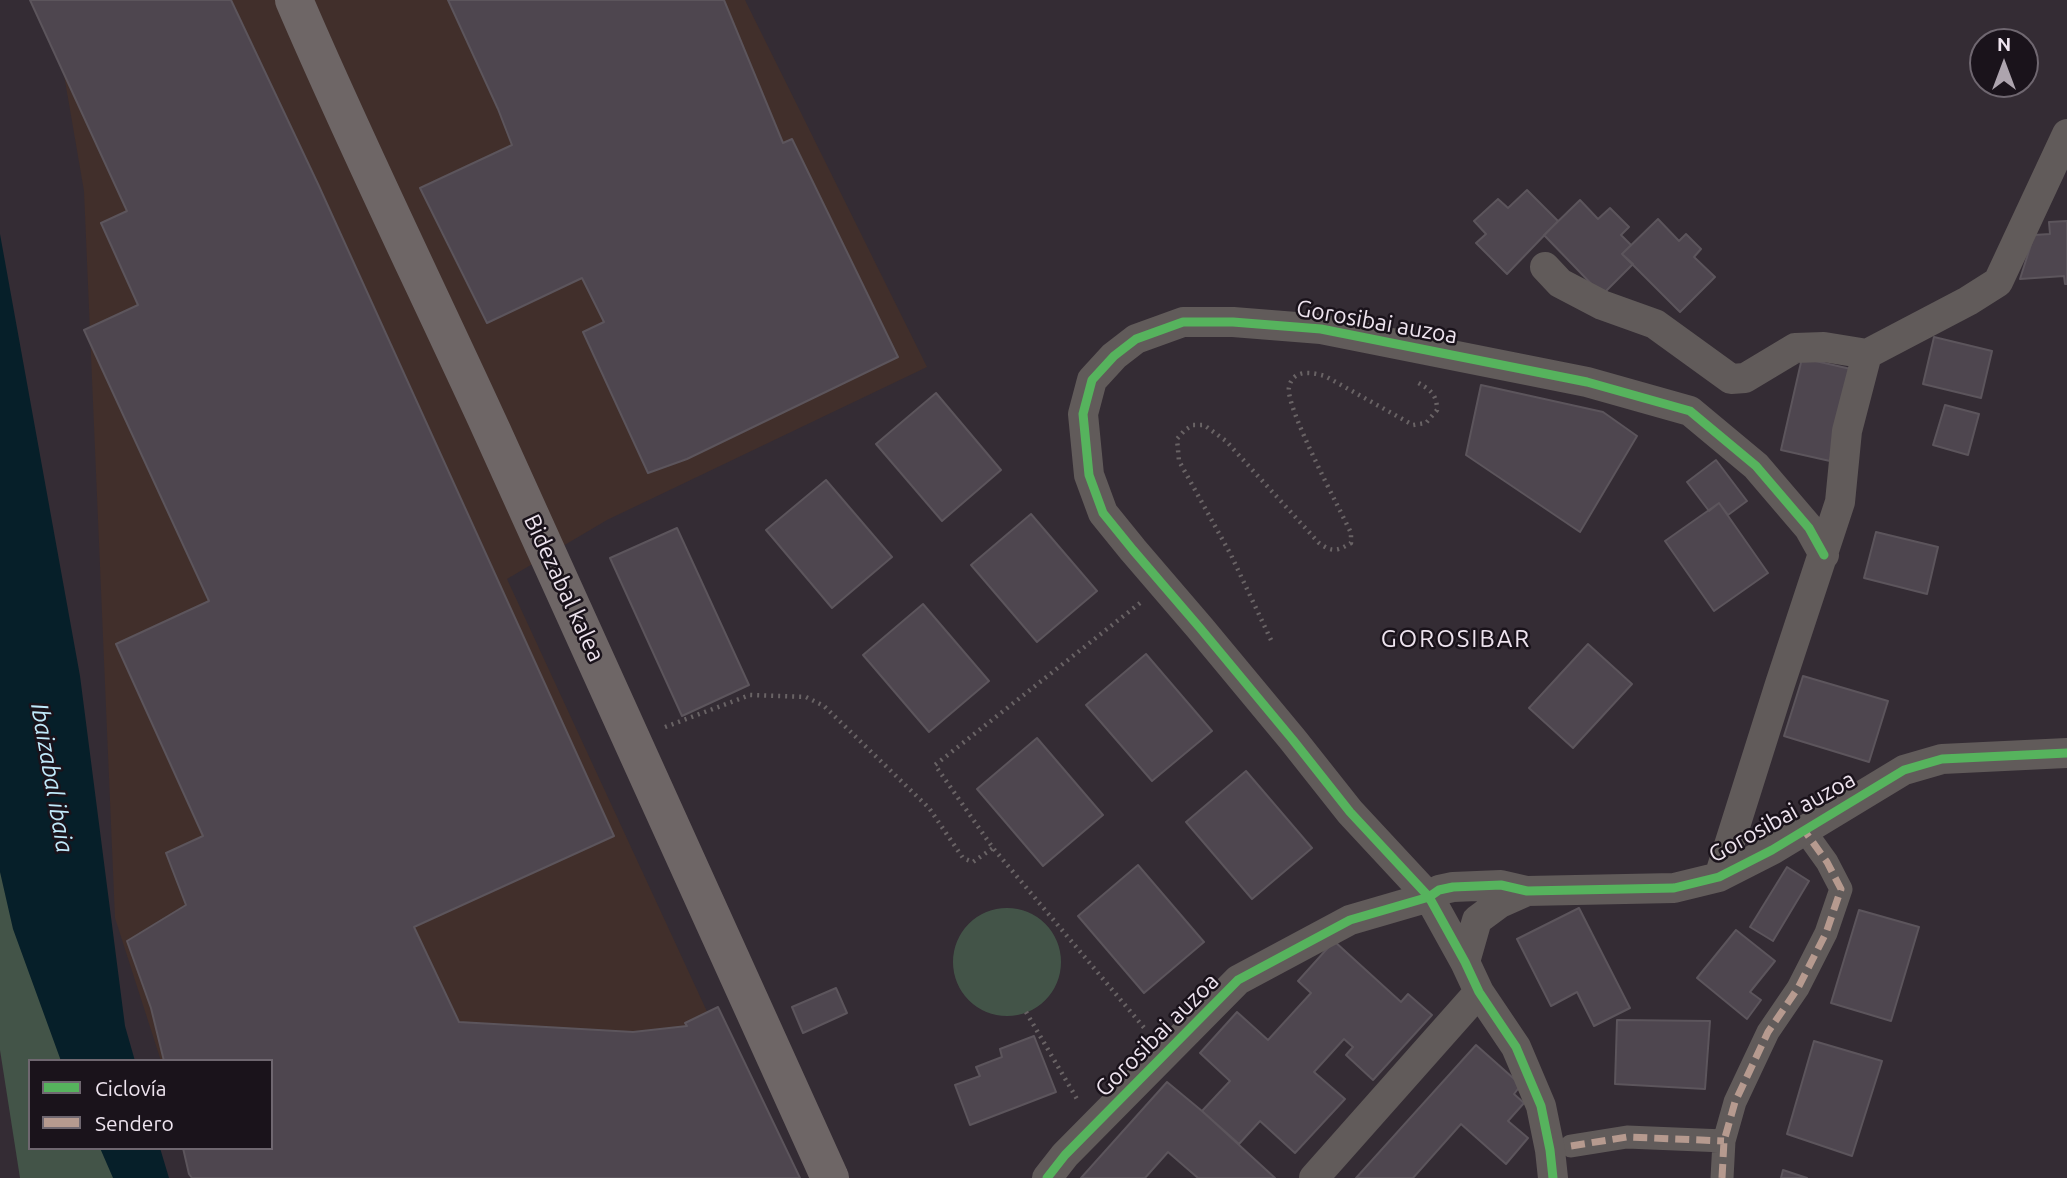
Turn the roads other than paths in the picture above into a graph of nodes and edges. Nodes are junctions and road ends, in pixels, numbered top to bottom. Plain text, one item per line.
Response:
1 (293, 0) edge
2 (2067, 134) edge
3 (1545, 267) dead end
4 (1867, 354) junction
5 (1824, 555) junction
6 (2067, 753) edge
7 (1804, 830) junction
8 (1719, 877) junction
9 (1527, 891) junction
10 (1441, 892) junction
11 (1477, 920) junction
12 (1465, 962) junction
13 (1479, 992) junction
14 (1724, 1141) junction
15 (1571, 1146) dead end
16 (830, 1178) edge
17 (1047, 1178) edge
18 (1314, 1178) edge
19 (1553, 1178) edge
20 (1722, 1178) edge

1 - 16 highway, Bidezabal kalea
2 - 4 street
3 - 4 street
4 - 5 street, Gorosibai auzoa
5 - 8 street, Gorosibai auzoa
5 - 10 street, Gorosibai auzoa
6 - 7 street, Gorosibai auzoa
7 - 8 street, Gorosibai auzoa
7 - 14 street
8 - 9 street, Gorosibai auzoa
9 - 10 street, Gorosibai auzoa
9 - 11 street
10 - 11 street
10 - 12 street, Gorosibai auzoa
10 - 17 street, Gorosibai auzoa
11 - 12 street
12 - 13 street, Gorosibai auzoa
13 - 18 street
13 - 19 street, Gorosibai auzoa
14 - 15 street
14 - 20 street

